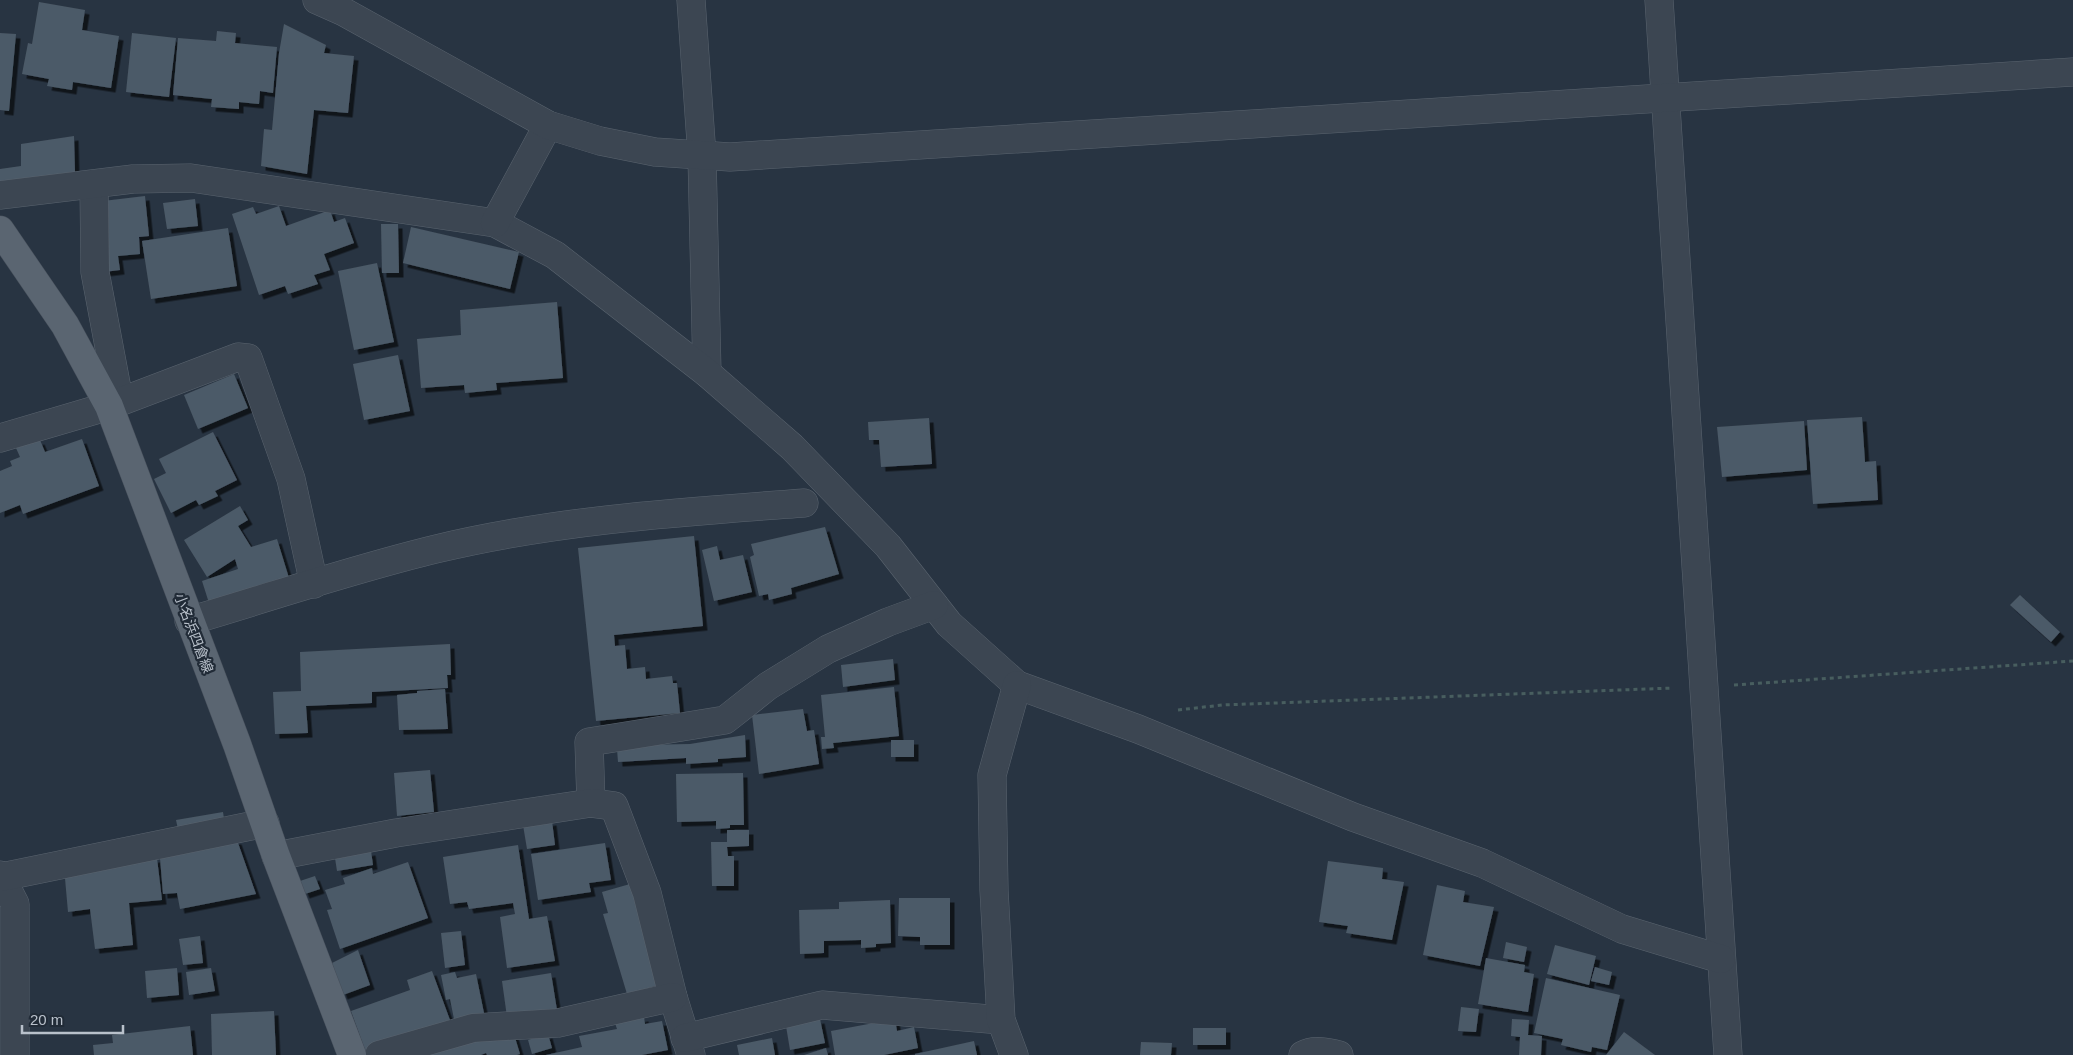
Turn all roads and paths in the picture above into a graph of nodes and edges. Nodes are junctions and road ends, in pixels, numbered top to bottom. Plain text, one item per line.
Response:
1 (318, 0) edge
2 (691, 0) edge
3 (1659, 0) edge
4 (2073, 72) edge
5 (1665, 97) junction
6 (548, 124) junction
7 (702, 156) junction
8 (94, 185) junction
9 (0, 195) edge
10 (495, 223) junction
11 (0, 230) edge
12 (708, 373) junction
13 (112, 405) junction
14 (0, 438) edge
15 (804, 503) dead end
16 (314, 584) junction
17 (934, 605) junction
18 (189, 621) junction
19 (2073, 661) edge
20 (1017, 685) junction
21 (1704, 687) junction
22 (1172, 711) dead end
23 (591, 803) junction
24 (264, 823) junction
25 (276, 856) junction
26 (0, 876) edge
27 (1721, 959) junction
28 (673, 998) junction
29 (1001, 1020) junction
30 (688, 1047) edge
31 (15, 1055) edge
32 (352, 1055) edge
33 (380, 1055) edge
34 (1014, 1055) edge
35 (1303, 1055) edge
36 (1339, 1055) edge
37 (1728, 1055) edge

1 - 6 street
2 - 7 street
3 - 5 street
4 - 5 street
5 - 7 street
5 - 21 street
6 - 7 street
6 - 10 street
7 - 12 street
8 - 9 street
8 - 10 street
8 - 13 street
10 - 12 street
11 - 13 main road, 小名浜四倉線
12 - 17 street
13 - 14 street
13 - 16 street
13 - 18 main road, 小名浜四倉線
15 - 16 street
16 - 18 street
17 - 20 street
17 - 23 street
18 - 24 main road, 小名浜四倉線
19 - 21 path
20 - 27 street
20 - 29 street
21 - 22 path
21 - 27 street
23 - 25 street
23 - 28 street
24 - 25 main road, 小名浜四倉線
24 - 26 street
25 - 32 main road, 小名浜四倉線
26 - 31 street
27 - 37 street
28 - 30 street
28 - 33 street
29 - 30 street
29 - 34 street
35 - 36 street

